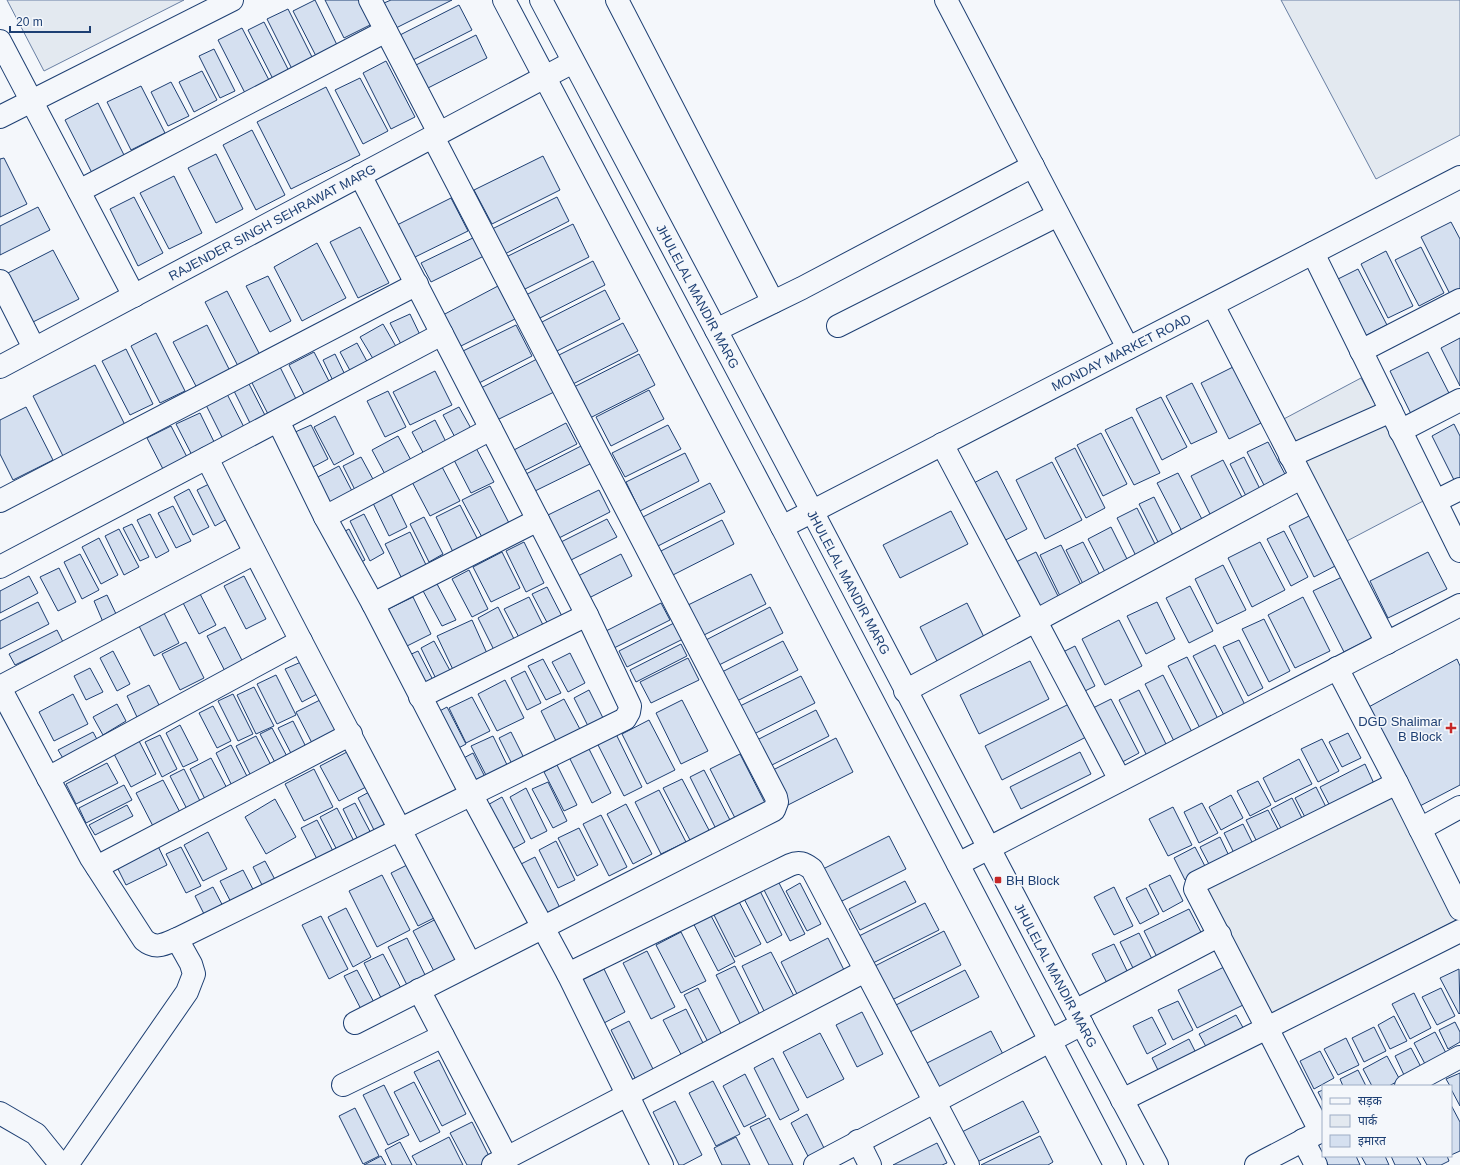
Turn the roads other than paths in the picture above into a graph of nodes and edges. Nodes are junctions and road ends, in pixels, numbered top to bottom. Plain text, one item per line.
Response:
1 (232, 0) edge
2 (370, 0) edge
3 (504, 0) edge
4 (541, 0) edge
5 (617, 0) edge
6 (946, 0) edge
7 (386, 31) junction
8 (0, 41) edge
9 (574, 62) junction
10 (545, 77) junction
11 (31, 101) junction
12 (0, 117) edge
13 (436, 135) junction
14 (1033, 166) junction
15 (360, 175) junction
16 (1460, 177) edge
17 (79, 191) junction
18 (1058, 215) junction
19 (1313, 253) junction
20 (0, 281) edge
21 (417, 284) junction
22 (134, 296) junction
23 (1460, 300) edge
24 (773, 302) junction
25 (1213, 305) junction
26 (838, 326) dead end
27 (716, 330) junction
28 (442, 334) junction
29 (34, 348) junction
30 (1128, 348) junction
31 (1361, 351) junction
32 (0, 366) edge
33 (1460, 400) edge
34 (1391, 411) junction
35 (278, 421) junction
36 (491, 429) junction
37 (1400, 431) junction
38 (942, 444) junction
39 (1290, 456) junction
40 (207, 458) junction
41 (1301, 478) junction
42 (1460, 489) edge
43 (0, 501) edge
44 (1436, 501) junction
45 (812, 511) junction
46 (325, 518) junction
47 (538, 520) junction
48 (782, 527) junction
49 (1460, 551) edge
50 (255, 553) junction
51 (0, 567) edge
52 (372, 604) junction
53 (1460, 605) edge
54 (587, 615) junction
55 (1035, 621) junction
56 (301, 641) junction
57 (1386, 643) junction
58 (1337, 668) junction
59 (0, 688) edge
60 (906, 691) junction
61 (420, 697) junction
62 (351, 734) junction
63 (48, 778) junction
64 (1120, 780) junction
65 (1396, 783) junction
66 (471, 794) junction
67 (1460, 807) edge
68 (400, 829) junction
69 (1420, 829) junction
70 (989, 848) junction
71 (958, 864) junction
72 (97, 867) junction
73 (1455, 885) edge
74 (1460, 909) edge
75 (542, 927) junction
76 (1460, 931) edge
77 (1220, 935) junction
78 (177, 939) junction
79 (470, 964) junction
80 (865, 970) junction
81 (568, 974) junction
82 (419, 990) junction
83 (1078, 1017) junction
84 (355, 1023) dead end
85 (1267, 1028) junction
86 (443, 1036) junction
87 (1050, 1040) junction
88 (1460, 1057) edge
89 (343, 1085) dead end
90 (1408, 1085) edge
91 (627, 1096) junction
92 (1122, 1100) junction
93 (934, 1101) junction
94 (0, 1112) edge
95 (1315, 1134) edge
96 (858, 1141) junction
97 (500, 1161) edge
98 (61, 1165) edge
99 (66, 1165) edge
100 (662, 1165) edge
101 (815, 1165) edge
102 (870, 1165) edge
103 (968, 1165) edge
104 (1115, 1165) edge
105 (1157, 1165) edge
106 (1256, 1165) edge
107 (1316, 1165) edge

1 - 11 street
2 - 7 street
3 - 10 street
4 - 9 street, JHULELAL MANDIR MARG
5 - 24 street
6 - 14 street
7 - 13 street
7 - 17 street
8 - 11 street
9 - 10 street, RAJENDER SINGH SEHRAWAT MARG
9 - 27 street, JHULELAL MANDIR MARG
10 - 13 street, RAJENDER SINGH SEHRAWAT MARG
10 - 48 street
11 - 12 street
11 - 17 street
13 - 15 street, RAJENDER SINGH SEHRAWAT MARG
13 - 75 street
14 - 18 street
14 - 24 street
15 - 21 street
15 - 22 street, RAJENDER SINGH SEHRAWAT MARG
16 - 19 street, MONDAY MARKET ROAD
17 - 22 street
18 - 26 street
18 - 30 street
19 - 25 street, MONDAY MARKET ROAD
19 - 31 street
20 - 29 street
21 - 28 street
21 - 43 street
22 - 29 street, RAJENDER SINGH SEHRAWAT MARG
23 - 31 street
24 - 27 street
25 - 30 street, MONDAY MARKET ROAD
25 - 39 street
27 - 45 street, JHULELAL MANDIR MARG
28 - 35 street
28 - 36 street
29 - 32 street, RAJENDER SINGH SEHRAWAT MARG
30 - 38 street, MONDAY MARKET ROAD
31 - 34 street
33 - 37 street
34 - 37 street
34 - 39 street
35 - 40 street
35 - 46 street
36 - 46 street
36 - 47 street
37 - 44 street
38 - 45 street, MONDAY MARKET ROAD
38 - 55 street
39 - 41 street
40 - 50 street
40 - 51 street
41 - 55 street
41 - 57 street
42 - 44 street
44 - 49 street
45 - 48 street, MONDAY MARKET ROAD
45 - 60 street, JHULELAL MANDIR MARG
46 - 52 street
47 - 52 street
47 - 54 street
48 - 71 street
50 - 56 street
50 - 59 street
52 - 61 street
53 - 57 street
54 - 61 street
54 - 66 street
55 - 60 street
55 - 64 street
56 - 62 street
56 - 63 street
57 - 58 street
58 - 64 street
58 - 65 street
59 - 63 street
60 - 70 street, JHULELAL MANDIR MARG
61 - 66 street
62 - 68 street
62 - 72 street
63 - 72 street
64 - 70 street
65 - 69 street
65 - 77 street
66 - 68 street
66 - 75 street
67 - 69 street
68 - 78 street
68 - 79 street
69 - 73 street
70 - 71 street
70 - 83 street, JHULELAL MANDIR MARG
71 - 87 street
72 - 78 street
73 - 74 street
75 - 79 street
75 - 81 street
76 - 85 street
77 - 83 street
77 - 85 street
78 - 99 street
79 - 82 street
80 - 81 street
80 - 91 street
80 - 93 street
81 - 91 street
82 - 84 street
82 - 86 street
83 - 87 street
83 - 92 street, JHULELAL MANDIR MARG
85 - 92 street
85 - 95 street
86 - 89 street
86 - 97 street
87 - 93 street
87 - 104 street
88 - 90 street
91 - 97 street
91 - 100 street
92 - 105 street, JHULELAL MANDIR MARG
93 - 96 street
93 - 103 street
94 - 98 street
95 - 106 street
95 - 107 street
96 - 101 street
96 - 102 street

